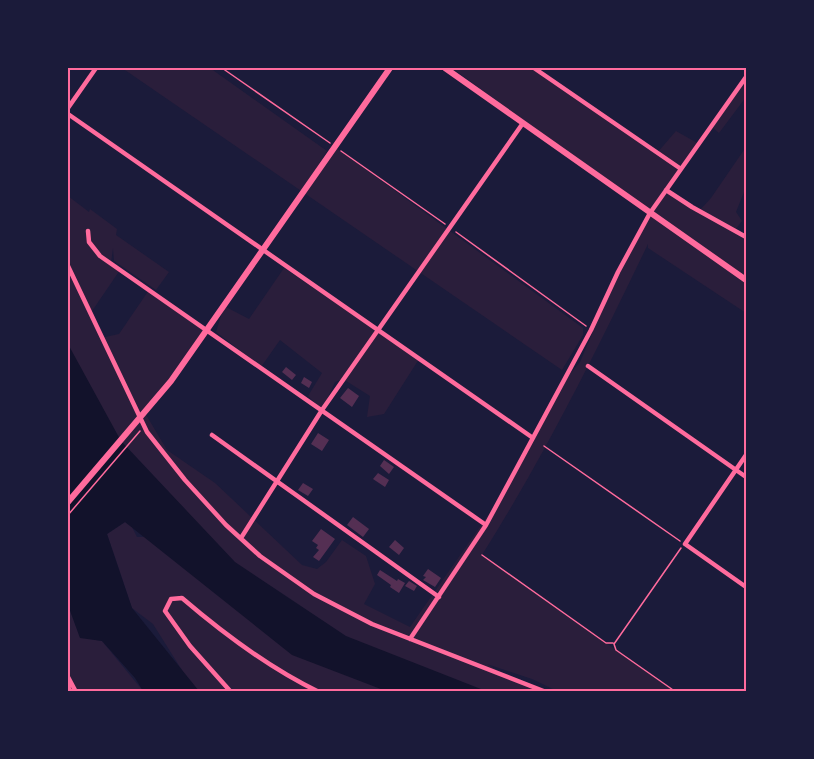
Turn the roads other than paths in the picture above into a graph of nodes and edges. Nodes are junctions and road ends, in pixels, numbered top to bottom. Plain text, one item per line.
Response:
1 (96, 68) edge
2 (390, 68) edge
3 (445, 68) edge
4 (534, 68) edge
5 (747, 77) edge
6 (68, 108) edge
7 (68, 114) edge
8 (523, 123) junction
9 (681, 169) junction
10 (666, 190) junction
11 (650, 213) junction
12 (88, 231) dead end
13 (747, 237) edge
14 (263, 249) junction
15 (68, 266) edge
16 (747, 280) edge
17 (377, 329) junction
18 (207, 330) junction
19 (588, 366) dead end
20 (322, 410) junction
21 (140, 419) junction
22 (212, 435) dead end
23 (533, 438) junction
24 (747, 455) edge
25 (736, 470) junction
26 (747, 477) edge
27 (278, 480) junction
28 (68, 502) edge
29 (486, 525) junction
30 (241, 538) junction
31 (747, 587) edge
32 (439, 597) junction
33 (410, 639) junction
34 (68, 677) edge
35 (68, 686) edge
36 (70, 692) edge
37 (76, 692) edge
38 (231, 692) edge
39 (319, 692) edge
40 (546, 692) edge

1 - 6 street
2 - 14 street
3 - 8 street
4 - 9 street
5 - 9 street
7 - 14 street
8 - 11 street
8 - 17 street
9 - 10 street
10 - 11 street
10 - 13 street
11 - 16 street
11 - 23 street
12 - 18 street
14 - 17 street
14 - 18 street
15 - 21 street
17 - 20 street
17 - 23 street
18 - 20 street
18 - 21 street
19 - 25 street
20 - 27 street
20 - 29 street
21 - 28 street
21 - 30 street
22 - 27 street
23 - 29 street
24 - 25 street
25 - 26 street
25 - 31 street
27 - 30 street
27 - 32 street
29 - 32 street
30 - 33 street
32 - 33 street
33 - 40 street
34 - 37 street
35 - 36 street
38 - 39 street

